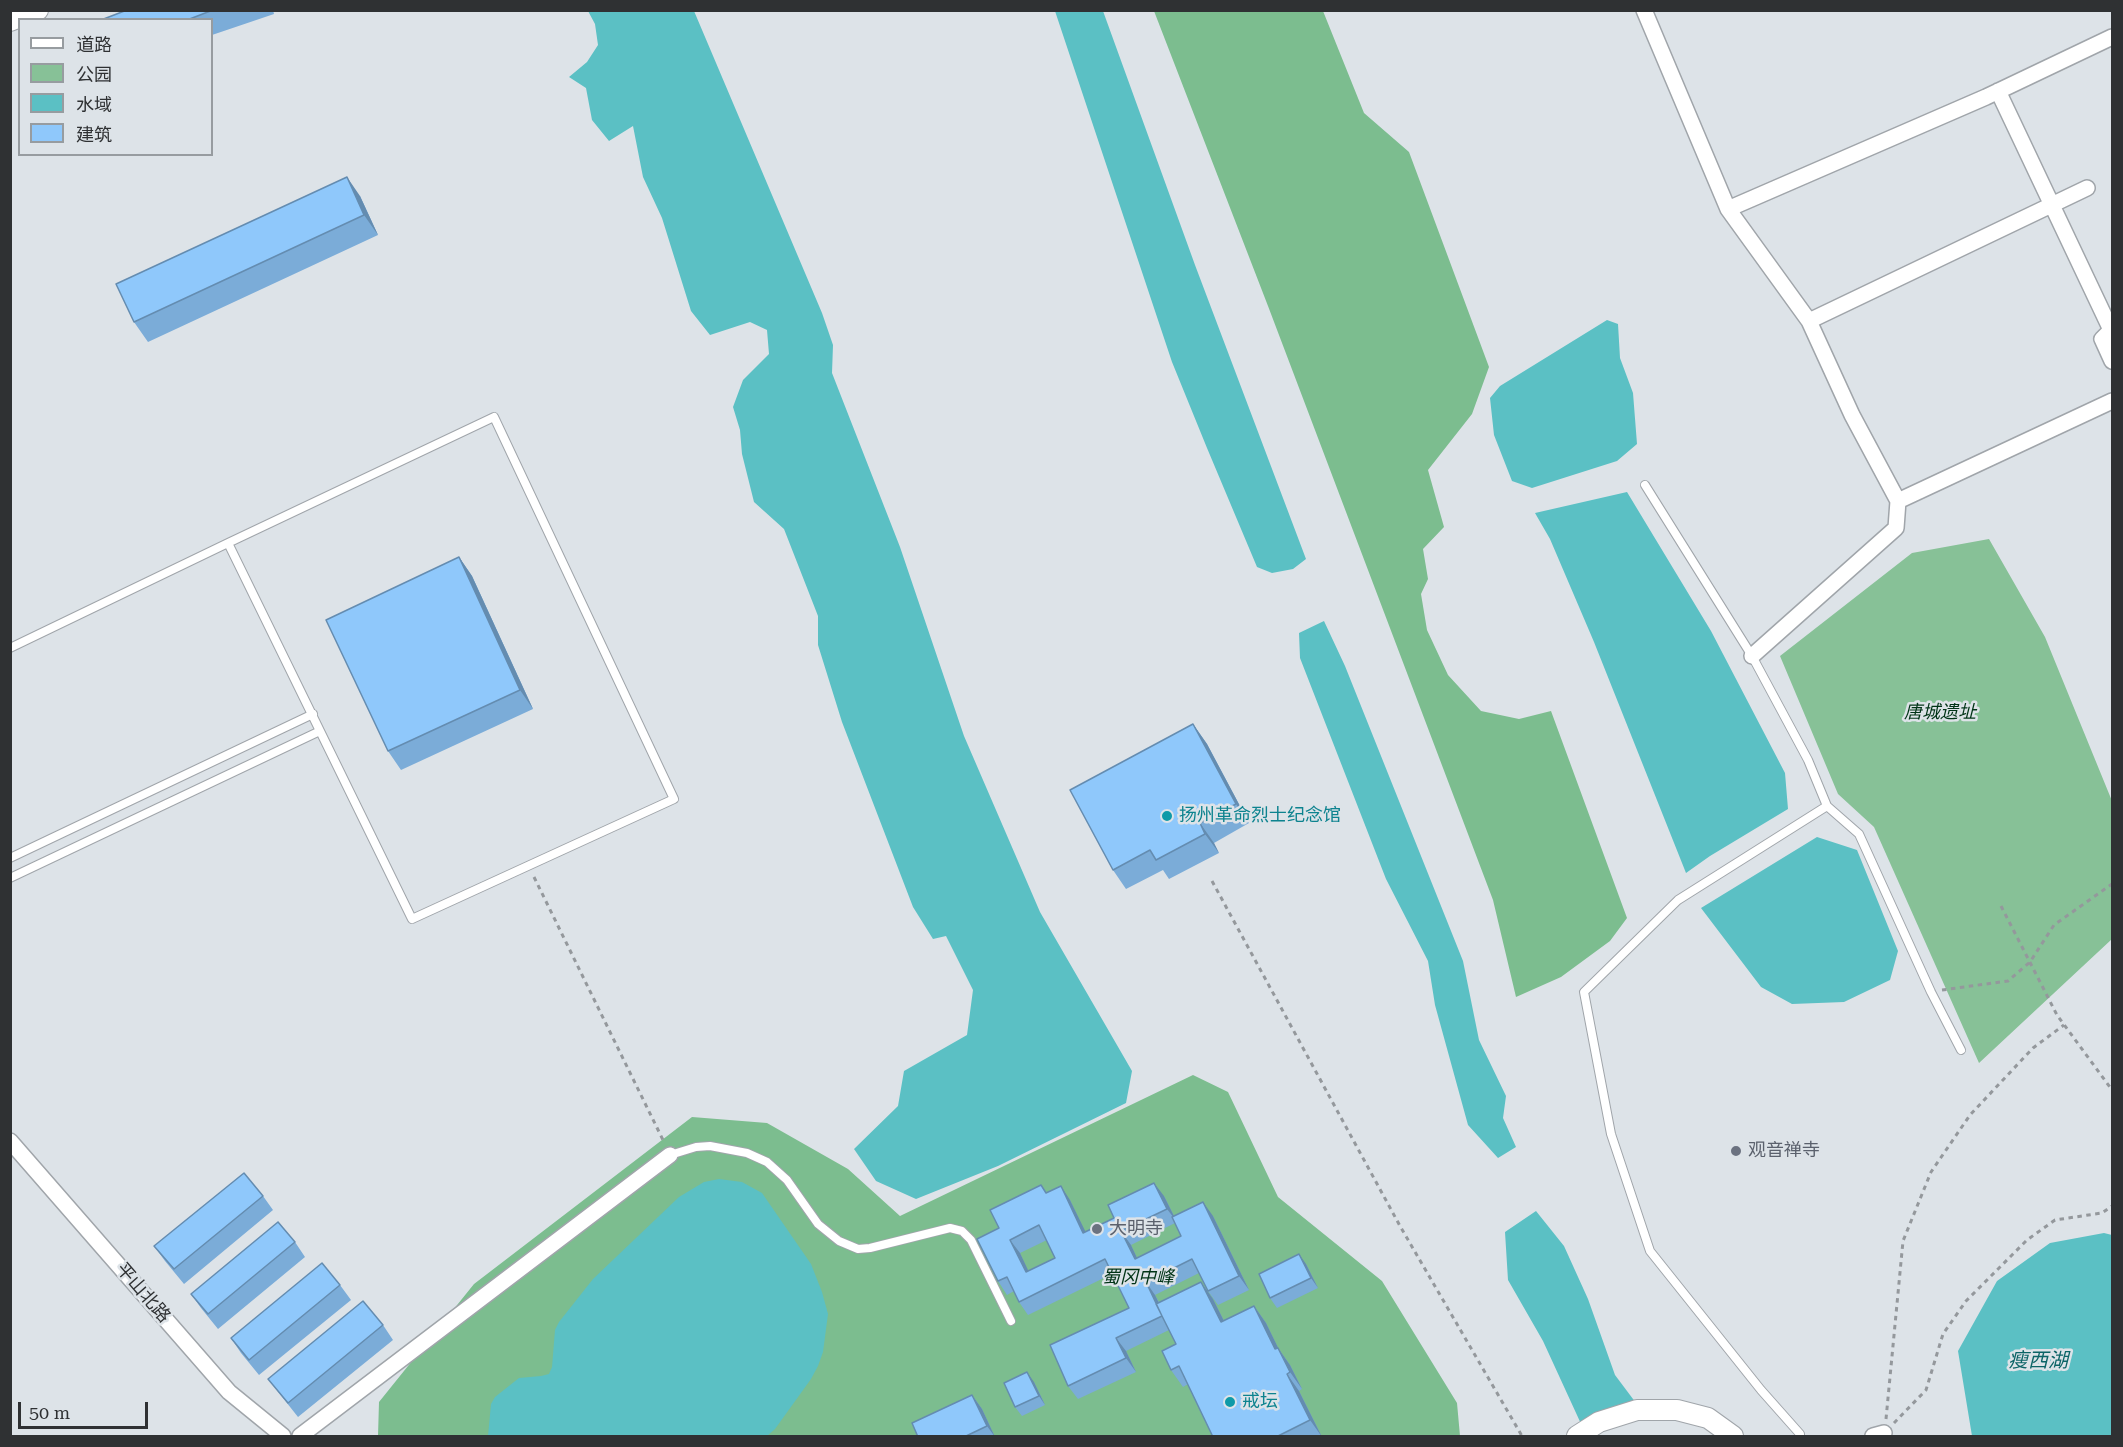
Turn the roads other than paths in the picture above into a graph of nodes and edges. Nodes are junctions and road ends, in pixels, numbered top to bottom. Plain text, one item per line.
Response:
1 (38, 10) edge
2 (1644, 10) edge
3 (10, 21) edge
4 (2112, 37) edge
5 (1998, 91) junction
6 (2086, 188) dead end
7 (2050, 205) junction
8 (1728, 209) junction
9 (1809, 321) junction
10 (2112, 361) edge
11 (2112, 401) edge
12 (1645, 485) dead end
13 (1898, 501) junction
14 (228, 543) junction
15 (10, 648) edge
16 (1752, 656) junction
17 (313, 714) junction
18 (320, 730) junction
19 (1827, 806) junction
20 (10, 858) edge
21 (10, 878) edge
22 (1961, 1050) dead end
23 (10, 1141) edge
24 (670, 1155) joint
25 (1011, 1321) dead end
26 (283, 1437) edge
27 (300, 1437) edge
28 (1577, 1437) edge
29 (1733, 1437) edge
30 (1800, 1437) edge

1 - 3 street
2 - 8 street
4 - 5 street
5 - 7 street
5 - 8 street
6 - 7 street
7 - 9 street
7 - 10 street
8 - 9 street
9 - 13 street
11 - 13 street
12 - 16 lane
13 - 16 street
14 - 15 lane
14 - 17 lane
14 - 18 lane
16 - 19 lane
17 - 18 lane
17 - 20 lane
18 - 21 lane
19 - 22 lane
19 - 30 lane
23 - 26 street, 平山北路
24 - 25 lane
24 - 27 street
28 - 29 street

